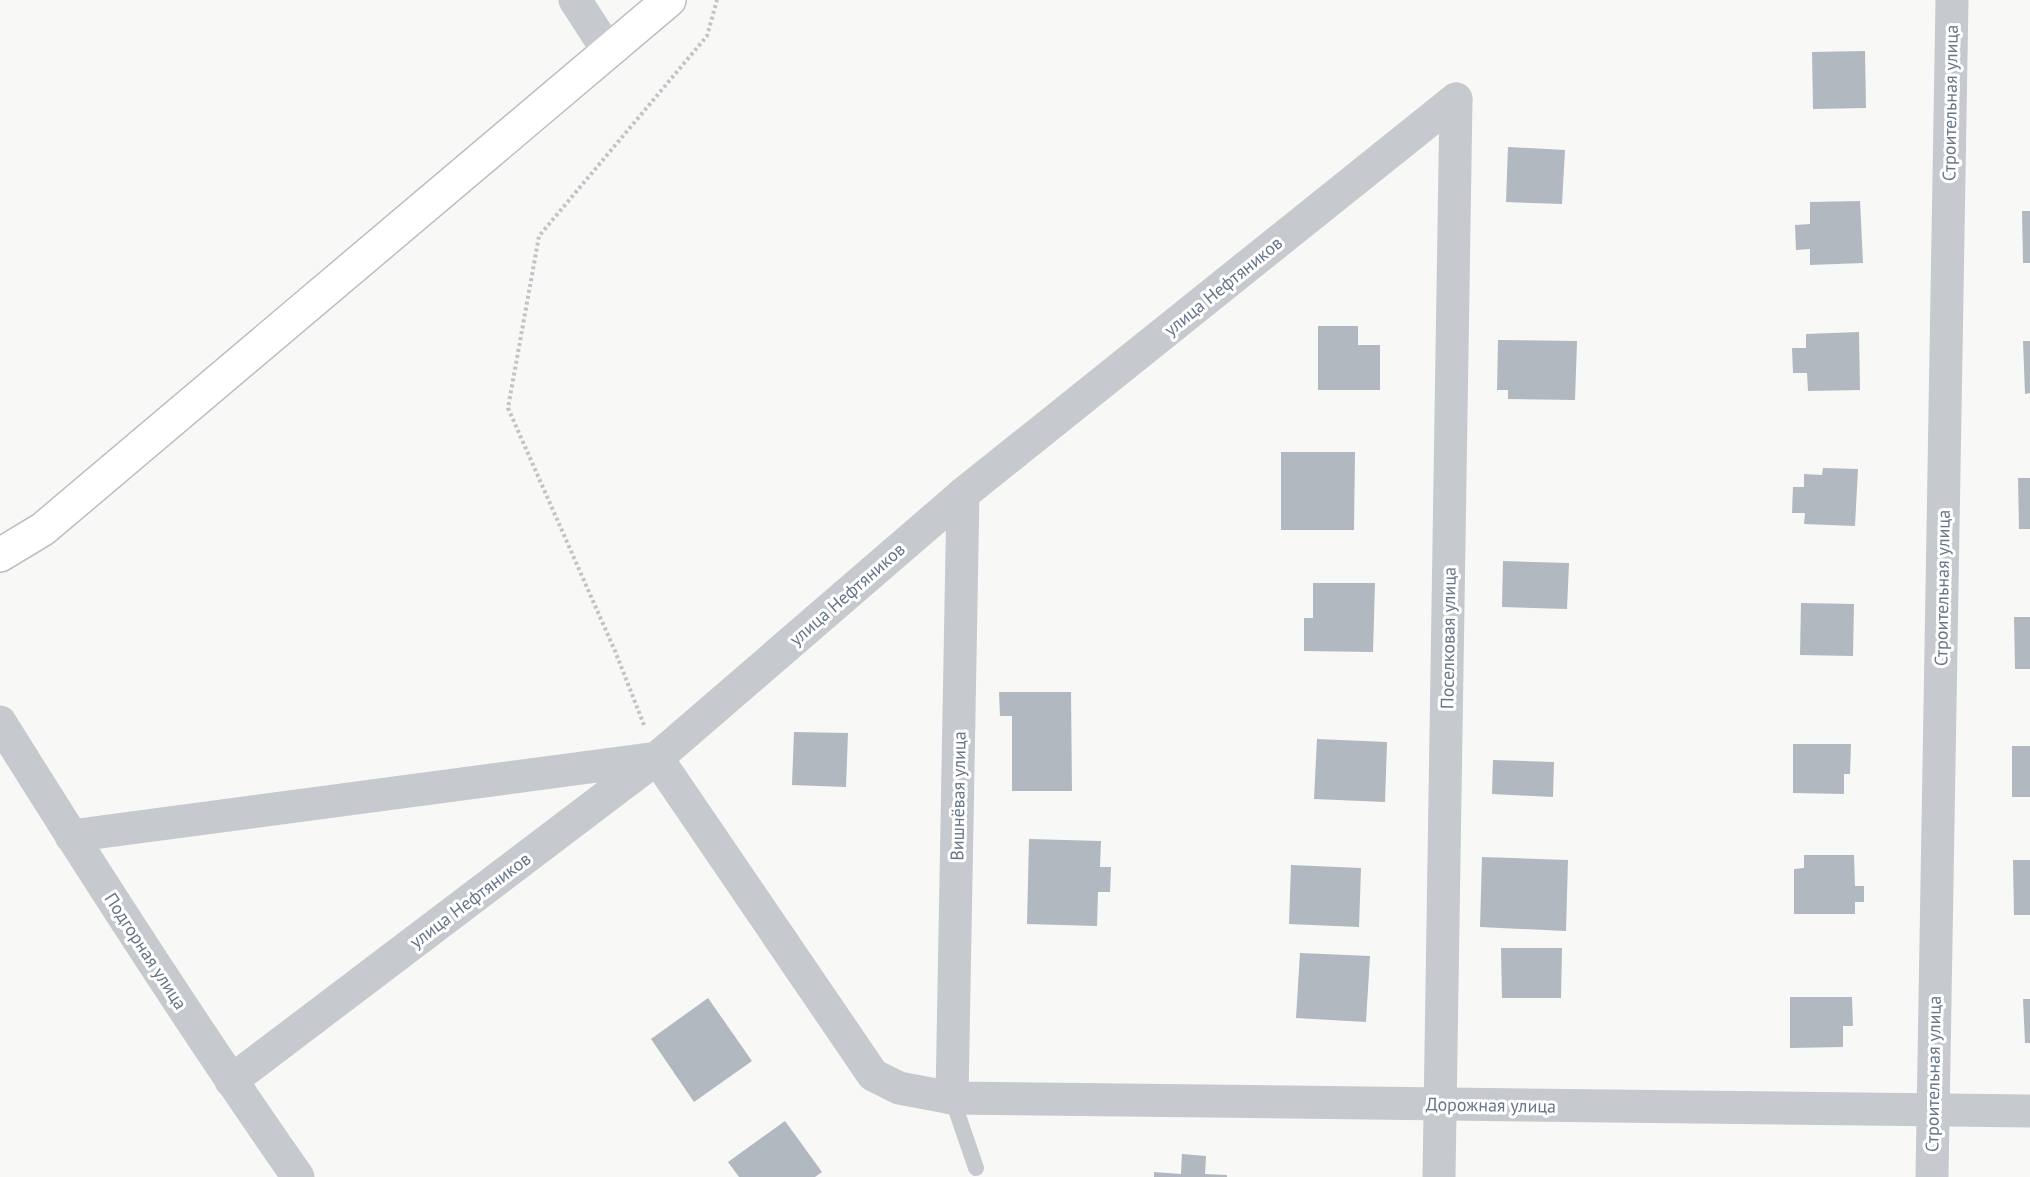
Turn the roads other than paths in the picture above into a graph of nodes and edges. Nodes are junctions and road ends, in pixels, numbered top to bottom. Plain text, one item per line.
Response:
1 (575, 0) edge
2 (669, 0) edge
3 (1952, 0) edge
4 (608, 51) junction
5 (1456, 99) joint
6 (963, 494) junction
7 (0, 555) edge
8 (0, 722) edge
9 (657, 758) junction
10 (71, 836) junction
11 (231, 1081) junction
12 (952, 1098) junction
13 (1440, 1105) junction
14 (1933, 1109) junction
15 (2030, 1111) edge
16 (976, 1168) dead end
17 (298, 1177) edge
18 (1439, 1177) edge
19 (1932, 1177) edge

1 - 4 street
2 - 4 main road
3 - 14 street, Строительная улица
4 - 7 main road
5 - 6 street, улица Нефтяников
5 - 13 street, Поселковая улица
6 - 9 street, улица Нефтяников
6 - 12 street, Вишнёвая улица
8 - 10 street, Подгорная улица
9 - 10 street
9 - 11 street, улица Нефтяников
9 - 12 street, Дорожная улица
10 - 11 street, Подгорная улица
11 - 17 street, Подгорная улица
12 - 13 street, Дорожная улица
12 - 16 lane
13 - 14 street, Дорожная улица
13 - 18 street, Поселковая улица
14 - 15 street, Дорожная улица
14 - 19 street, Строительная улица

